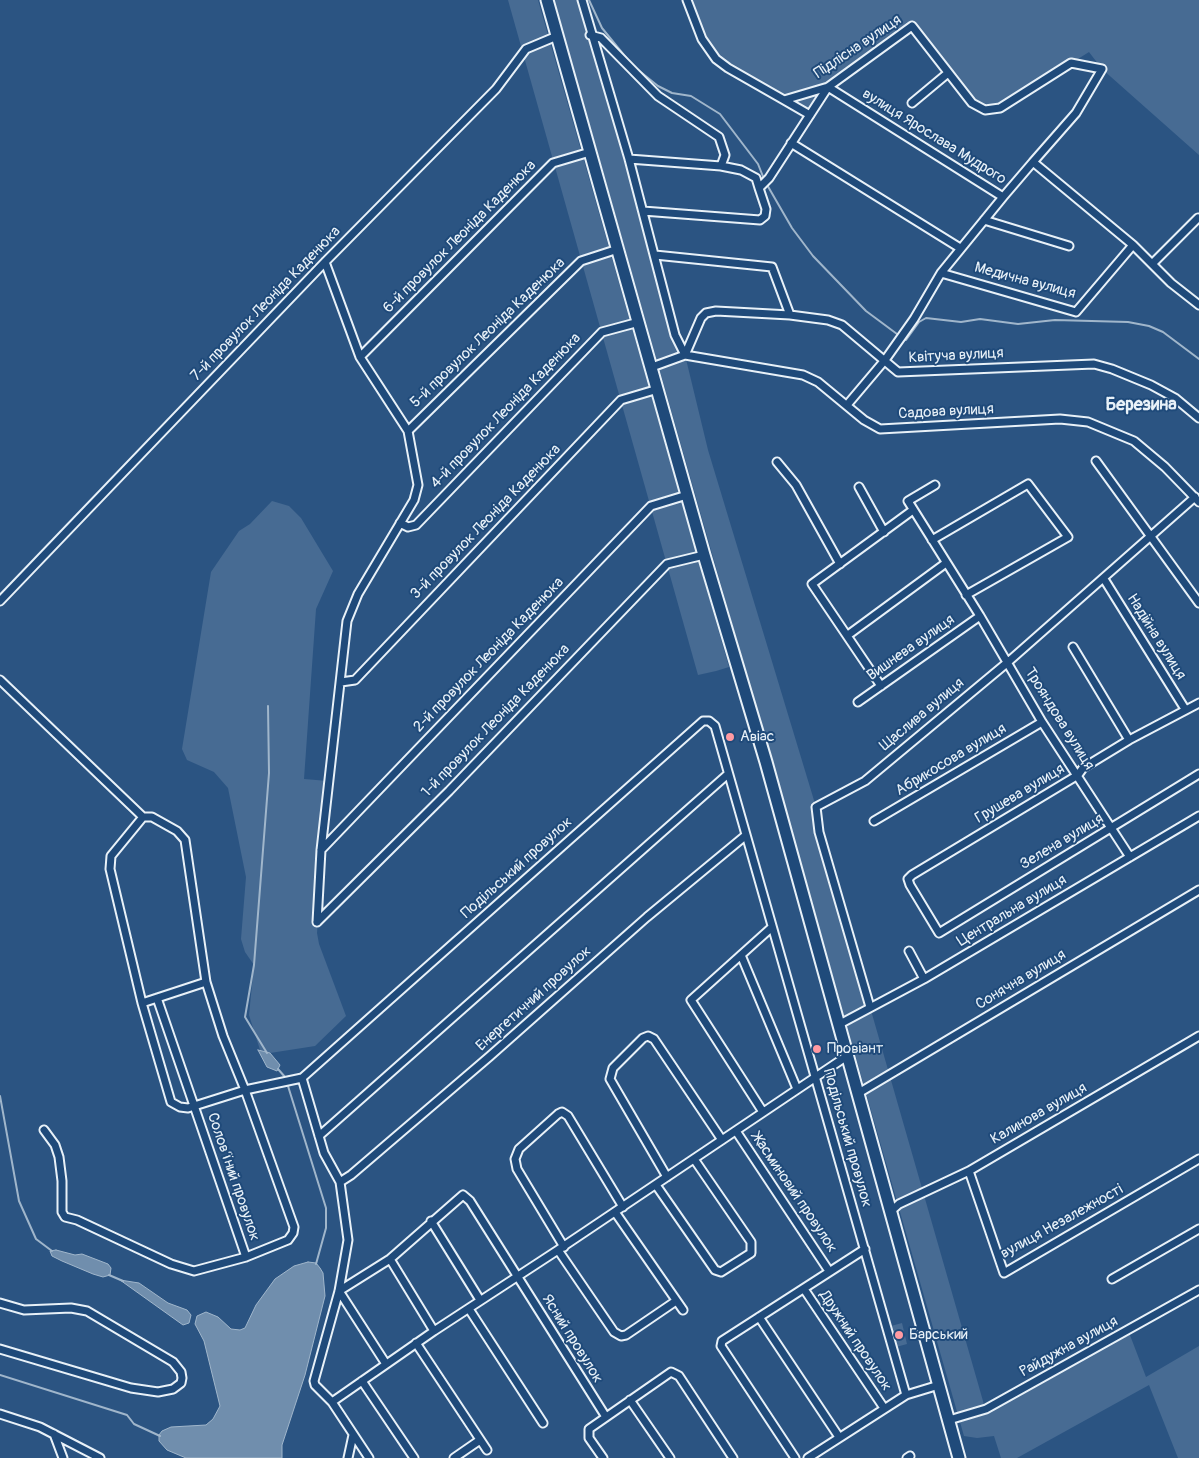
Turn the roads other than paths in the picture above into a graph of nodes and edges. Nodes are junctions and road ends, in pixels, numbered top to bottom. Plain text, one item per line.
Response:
1 (547, 0) edge
2 (582, 0) edge
3 (687, 0) edge
4 (590, 35) junction
5 (557, 36) junction
6 (1102, 69) joint
7 (948, 73) junction
8 (828, 87) junction
9 (784, 100) junction
10 (912, 103) dead end
11 (810, 115) junction
12 (792, 143) junction
13 (590, 152) junction
14 (629, 159) junction
15 (1033, 162) junction
16 (721, 166) junction
17 (760, 188) junction
18 (1004, 197) junction
19 (643, 211) junction
20 (1199, 217) edge
21 (984, 220) junction
22 (1133, 245) junction
23 (1069, 246) dead end
24 (960, 248) junction
25 (618, 249) junction
26 (655, 255) junction
27 (324, 262) junction
28 (1152, 264) junction
29 (941, 272) junction
30 (1199, 305) edge
31 (790, 315) junction
32 (639, 322) junction
33 (685, 355) junction
34 (360, 357) junction
35 (885, 360) junction
36 (652, 367) junction
37 (658, 389) junction
38 (847, 406) junction
39 (1199, 418) edge
40 (408, 431) junction
41 (1096, 461) dead end
42 (777, 462) dead end
43 (934, 485) dead end
44 (859, 487) dead end
45 (687, 495) junction
46 (1197, 499) edge
47 (913, 510) junction
48 (400, 523) junction
49 (884, 532) junction
50 (1151, 536) junction
51 (932, 540) junction
52 (704, 555) junction
53 (946, 563) junction
54 (840, 564) junction
55 (1104, 579) junction
56 (966, 595) junction
57 (0, 601) edge
58 (1199, 603) edge
59 (980, 616) junction
60 (848, 635) junction
61 (1073, 648) dead end
62 (1008, 662) junction
63 (0, 680) edge
64 (341, 682) junction
65 (881, 686) junction
66 (858, 702) dead end
67 (1199, 703) edge
68 (1185, 709) junction
69 (1042, 722) junction
70 (1129, 740) junction
71 (728, 774) junction
72 (1199, 774) edge
73 (1078, 775) junction
74 (1199, 816) edge
75 (143, 817) junction
76 (874, 821) dead end
77 (1111, 828) junction
78 (745, 836) junction
79 (321, 850) junction
80 (1130, 857) junction
81 (1199, 890) edge
82 (771, 928) junction
83 (939, 933) joint
84 (909, 951) dead end
85 (741, 955) junction
86 (924, 979) junction
87 (206, 982) junction
88 (157, 998) junction
89 (142, 1003) junction
90 (870, 1007) junction
91 (838, 1025) junction
92 (1199, 1036) edge
93 (847, 1056) junction
94 (302, 1078) junction
95 (815, 1078) junction
96 (797, 1089) junction
97 (245, 1090) junction
98 (857, 1094) junction
99 (194, 1106) junction
100 (763, 1112) junction
101 (44, 1130) dead end
102 (736, 1131) junction
103 (318, 1136) junction
104 (722, 1140) junction
105 (694, 1159) junction
106 (1199, 1159) edge
107 (969, 1171) junction
108 (668, 1177) junction
109 (340, 1182) junction
110 (656, 1185) junction
111 (623, 1207) junction
112 (615, 1212) junction
113 (890, 1212) junction
114 (431, 1221) junction
115 (1199, 1229) edge
116 (561, 1249) junction
117 (865, 1249) junction
118 (246, 1257) junction
119 (390, 1259) junction
120 (829, 1271) junction
121 (516, 1276) junction
122 (1112, 1279) dead end
123 (804, 1289) junction
124 (1199, 1290) edge
125 (339, 1291) junction
126 (480, 1300) junction
127 (676, 1301) junction
128 (0, 1303) edge
129 (470, 1309) junction
130 (682, 1310) dead end
131 (759, 1317) junction
132 (434, 1331) junction
133 (416, 1343) junction
134 (0, 1348) edge
135 (386, 1364) junction
136 (362, 1381) junction
137 (939, 1385) junction
138 (906, 1395) junction
139 (630, 1400) junction
140 (332, 1402) junction
141 (884, 1408) junction
142 (0, 1414) edge
143 (606, 1417) junction
144 (949, 1420) junction
145 (544, 1423) dead end
146 (54, 1434) junction
147 (353, 1435) junction
148 (839, 1437) junction
149 (480, 1440) junction
150 (487, 1450) dead end
151 (820, 1450) junction
152 (63, 1458) edge
153 (100, 1458) edge
154 (348, 1458) edge
155 (369, 1458) edge
156 (414, 1458) edge
157 (454, 1458) edge
158 (603, 1458) edge
159 (670, 1458) edge
160 (733, 1458) edge
161 (795, 1458) edge
162 (808, 1458) edge
163 (825, 1458) edge
164 (959, 1458) edge

1 - 5 highway
2 - 4 street
3 - 9 street
4 - 14 street
4 - 16 street
5 - 13 highway
5 - 27 street, 7-й провулок Леоніда Каденюка
6 - 7 street, Підлісна вулиця
6 - 15 street, вулиця Ярослава Мудрого
7 - 8 street, Підлісна вулиця
7 - 10 street
8 - 9 street, Підлісна вулиця
8 - 11 street
8 - 18 street, вулиця Ярослава Мудрого
9 - 11 street
11 - 12 street
12 - 17 street
12 - 24 street, Медична вулиця
13 - 25 highway
13 - 34 street, 6-й провулок Леоніда Каденюка
14 - 16 street
14 - 19 street
15 - 18 street, вулиця Ярослава Мудрого
15 - 22 street
16 - 17 street
17 - 19 street
18 - 21 street, Медична вулиця
19 - 26 street
20 - 28 street
21 - 23 street
21 - 24 street, Медична вулиця
22 - 28 street
22 - 29 street, Медична вулиця
24 - 29 street, Медична вулиця
25 - 32 highway
25 - 40 street, 5-й провулок Леоніда Каденюка
26 - 31 street
26 - 33 street
27 - 34 street
27 - 57 street, 7-й провулок Леоніда Каденюка
28 - 30 street
29 - 35 street, Медична вулиця
31 - 33 street, Квітуча вулиця
31 - 35 street, Квітуча вулиця
32 - 36 highway
32 - 48 street, 4-й провулок Леоніда Каденюка
33 - 36 street
33 - 38 street, Садова вулиця
34 - 40 street
35 - 38 street, Медична вулиця
35 - 39 street, Квітуча вулиця
36 - 37 highway
37 - 45 highway
37 - 64 street, 3-й провулок Леоніда Каденюка
38 - 46 street, Садова вулиця
40 - 48 street
41 - 50 street
42 - 54 street
43 - 47 street
44 - 49 street
45 - 52 highway
45 - 79 street, 2-й провулок Леоніда Каденюка
46 - 50 street, Щаслива вулиця
47 - 49 street
47 - 51 street, Трояндова вулиця
48 - 64 street
49 - 54 street
50 - 55 street, Щаслива вулиця
50 - 58 street
51 - 53 street, Трояндова вулиця
51 - 56 street
52 - 79 street, 1-й провулок Леоніда Каденюка
52 - 91 highway
53 - 56 street, Трояндова вулиця
53 - 60 street
54 - 60 street
55 - 62 street, Щаслива вулиця
55 - 68 street, Надійна вулиця
56 - 59 street, Трояндова вулиця
59 - 62 street, Трояндова вулиця
59 - 65 street, Вишнева вулиця
60 - 65 street
61 - 70 street
62 - 69 street, Трояндова вулиця
62 - 90 street, Щаслива вулиця
63 - 75 street
64 - 79 street
65 - 66 street, Вишнева вулиця
67 - 68 street, Грушева вулиця
68 - 70 street, Грушева вулиця
69 - 73 street, Трояндова вулиця
69 - 76 street, Абрикосова вулиця
70 - 73 street, Грушева вулиця
71 - 78 street, Подільський провулок
71 - 94 street, Подільський провулок
71 - 103 street
72 - 77 street, Зелена вулиця
73 - 77 street, Трояндова вулиця
73 - 83 street, Грушева вулиця
74 - 80 street, Центральна вулиця
75 - 87 street, Соловʼїний провулок
75 - 89 street, Соловʼїний провулок
77 - 80 street, Трояндова вулиця
77 - 83 street, Зелена вулиця
78 - 82 street, Подільський провулок
78 - 109 street, Енергетичний провулок
80 - 86 street, Центральна вулиця
81 - 98 street, Сонячна вулиця
82 - 85 street
82 - 95 street, Подільський провулок
84 - 86 street
85 - 96 street
85 - 100 street
86 - 90 street, Центральна вулиця
87 - 88 street
87 - 97 street, Соловʼїний провулок
88 - 89 street
88 - 99 street, Соловʼїний провулок
89 - 99 street, Соловʼїний провулок
90 - 91 street, Центральна вулиця
91 - 93 highway
92 - 107 street, Калинова вулиця
93 - 95 street
93 - 98 highway
94 - 97 street, Соловʼїний провулок
94 - 103 street
95 - 96 street
95 - 117 street, Подільський провулок
96 - 100 street
97 - 99 street, Соловʼїний провулок
97 - 118 street, Соловʼїний провулок
98 - 113 highway
99 - 118 street, Соловʼїний провулок
100 - 102 street
101 - 118 street, Соловʼїний провулок
102 - 104 street
102 - 120 street, Жасминовий провулок
103 - 109 street
104 - 105 street
104 - 108 street
105 - 108 street
105 - 110 street
106 - 107 street, вулиця Незалежності
107 - 113 street, Калинова вулиця
108 - 110 street
109 - 125 street
110 - 111 street
111 - 112 street
111 - 116 street
112 - 116 street
112 - 127 street
113 - 137 highway
114 - 119 street
114 - 121 street, Ясний провулок
114 - 126 street
115 - 122 street
116 - 121 street
116 - 127 street
117 - 120 street
117 - 138 street, Подільський провулок
119 - 125 street
119 - 132 street
120 - 123 street
121 - 126 street
121 - 143 street, Ясний провулок
123 - 131 street
123 - 141 street, Дружний провулок
124 - 144 street, Райдужна вулиця
125 - 135 street
125 - 140 street
126 - 129 street
127 - 130 street
128 - 134 street
129 - 132 street
129 - 145 street
131 - 148 street
131 - 161 street
132 - 133 street
133 - 135 street
133 - 149 street
135 - 136 street
136 - 140 street
136 - 156 street
137 - 138 street
137 - 144 highway
138 - 141 street
139 - 143 street
139 - 159 street
139 - 160 street
140 - 147 street
141 - 148 street
142 - 146 street
143 - 158 street
144 - 164 highway
146 - 152 street
146 - 153 street
147 - 154 street
147 - 155 street
148 - 151 street
149 - 150 street
149 - 157 street
151 - 162 street
151 - 163 street

